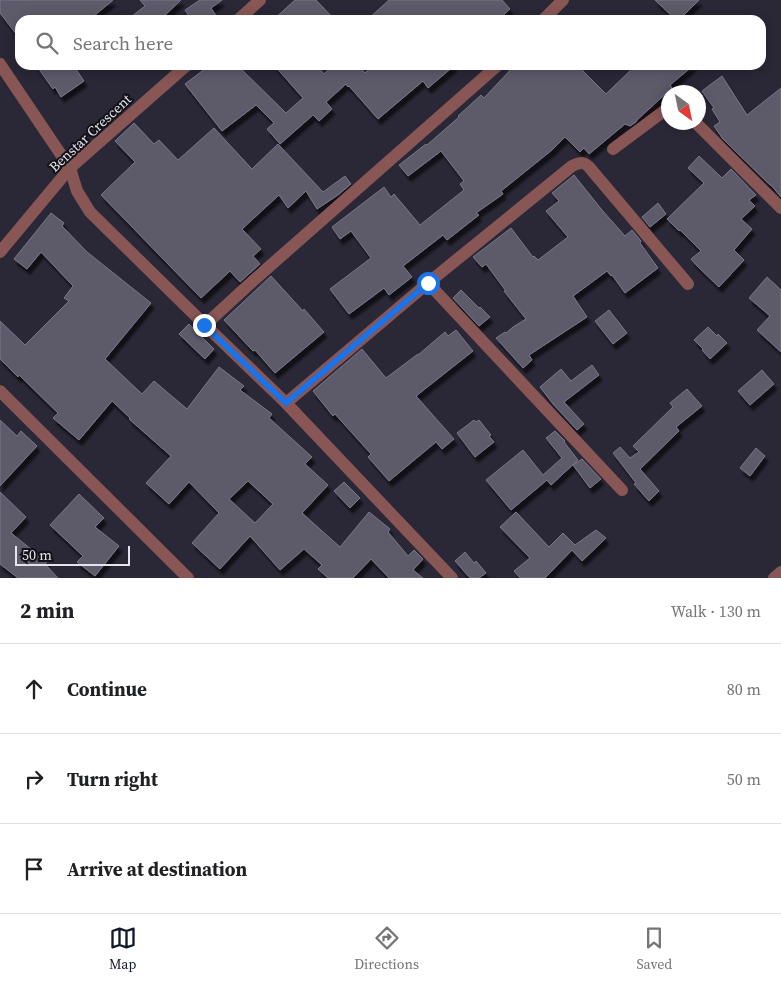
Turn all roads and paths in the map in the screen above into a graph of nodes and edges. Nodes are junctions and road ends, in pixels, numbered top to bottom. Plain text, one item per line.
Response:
1 (260, 0) edge
2 (563, 0) edge
3 (244, 15) edge
4 (548, 15) edge
5 (0, 64) edge
6 (181, 70) edge
7 (492, 70) edge
8 (661, 113) edge
9 (703, 130) edge
10 (613, 149) dead end
11 (70, 168) junction
12 (781, 208) edge
13 (0, 252) edge
14 (428, 283) junction
15 (688, 284) dead end
16 (204, 325) junction
17 (0, 391) edge
18 (286, 403) junction
19 (622, 490) dead end
20 (781, 572) edge
21 (188, 578) edge
22 (452, 578) edge
23 (774, 578) edge

1 - 3 street
2 - 4 street
5 - 11 street
6 - 11 street, Benstar Crescent
7 - 16 street
8 - 10 street
9 - 12 street
11 - 13 street, Benstar Crescent
11 - 16 street
14 - 15 street
14 - 18 street
14 - 19 street
16 - 18 street
17 - 21 street
18 - 22 street
20 - 23 street

